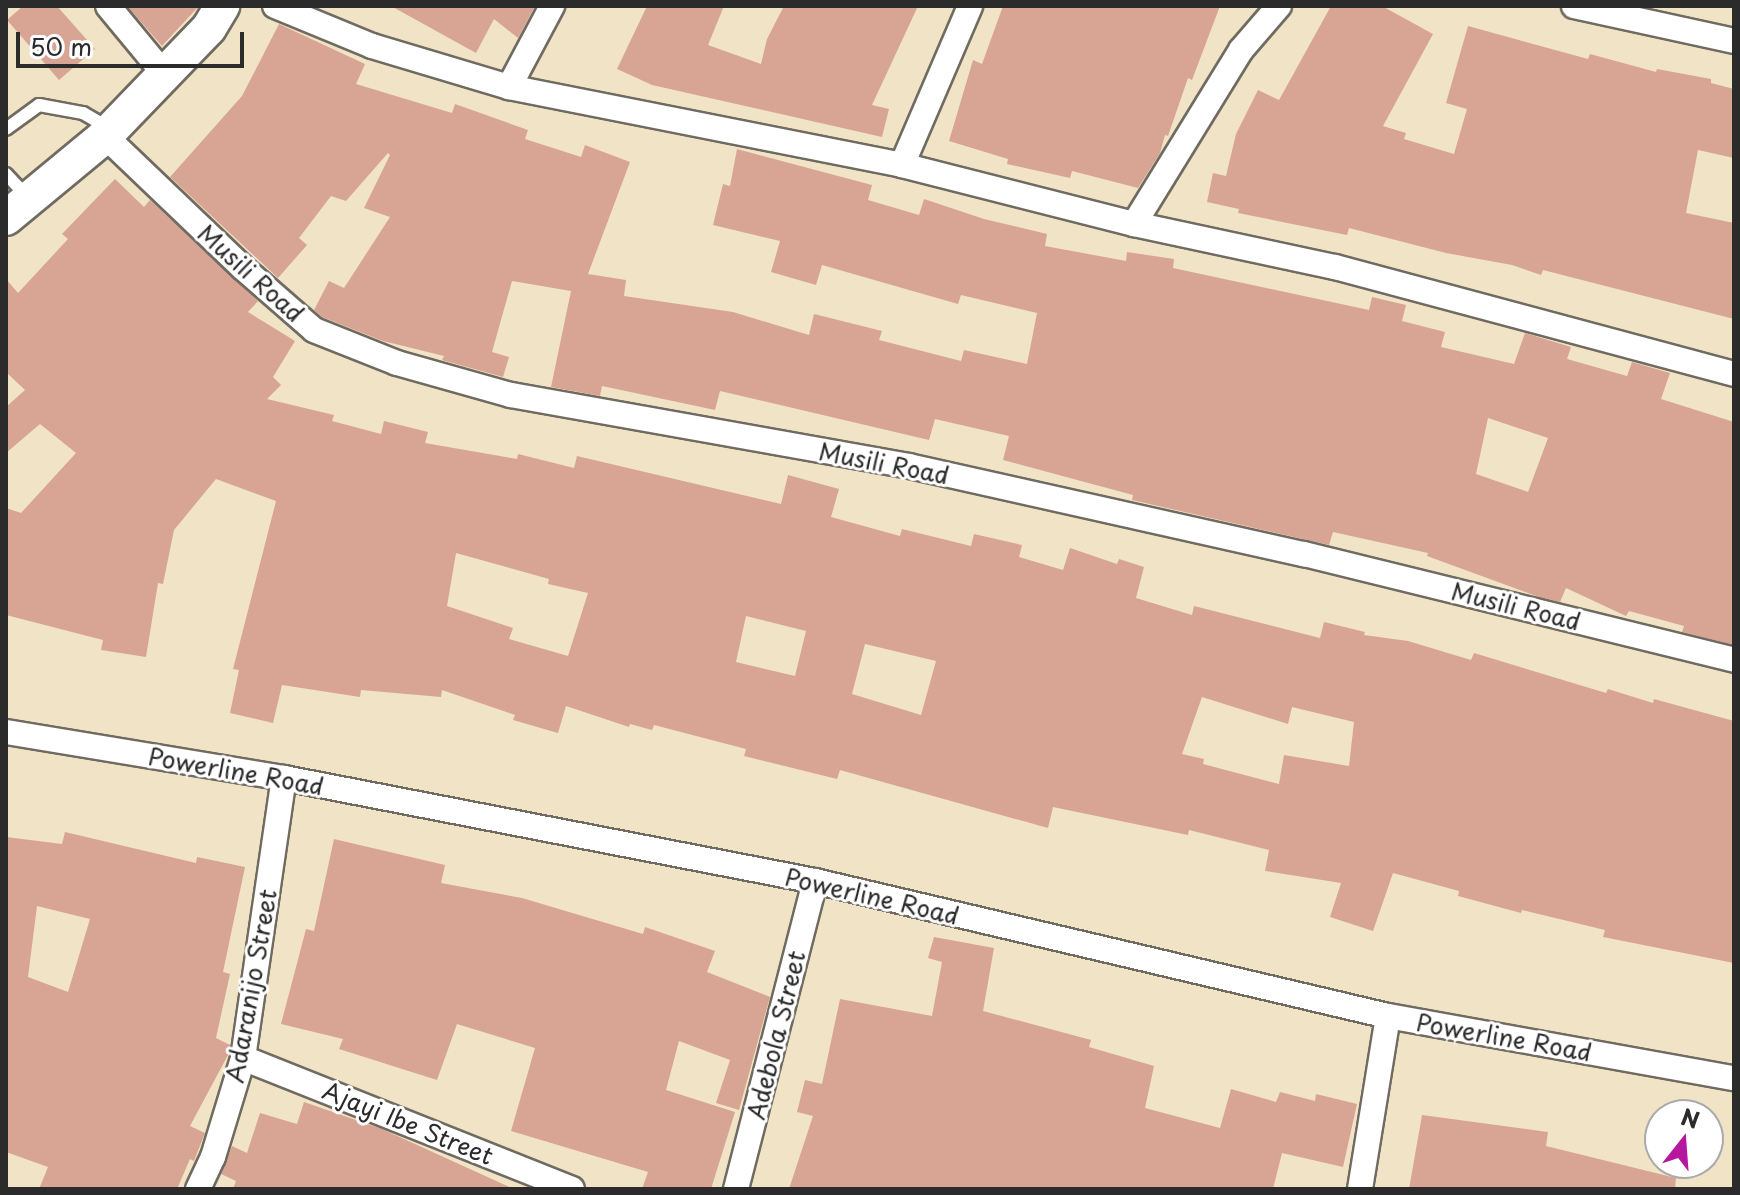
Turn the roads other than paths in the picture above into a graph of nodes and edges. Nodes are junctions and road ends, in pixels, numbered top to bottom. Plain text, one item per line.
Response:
1 (108, 6) edge
2 (222, 6) edge
3 (275, 6) edge
4 (552, 6) edge
5 (970, 6) edge
6 (1279, 6) edge
7 (1574, 6) edge
8 (1734, 41) edge
9 (165, 75) junction
10 (509, 87) junction
11 (6, 129) edge
12 (108, 133) junction
13 (902, 165) junction
14 (6, 174) edge
15 (18, 209) edge
16 (1134, 224) junction
17 (1734, 374) edge
18 (1734, 660) edge
19 (6, 732) edge
20 (284, 778) junction
21 (815, 881) junction
22 (1388, 1016) junction
23 (243, 1058) junction
24 (1734, 1078) edge
25 (198, 1189) edge
26 (572, 1189) edge
27 (736, 1189) edge
28 (1360, 1189) edge

1 - 9 street
2 - 9 street
3 - 10 street
4 - 10 street
5 - 13 street
6 - 16 street
7 - 8 street
9 - 12 street
10 - 13 street
11 - 12 lane
12 - 15 street
12 - 18 street, Musili Road
13 - 16 street
14 - 15 lane
16 - 17 street
19 - 20 street, Powerline Road
20 - 21 street, Powerline Road
20 - 23 street, Adaranijo Street
21 - 22 street, Powerline Road
21 - 27 street, Adebola Street
22 - 24 street, Powerline Road
22 - 28 street
23 - 25 street, Adaranijo Street
23 - 26 street, Ajayi Ibe Street

